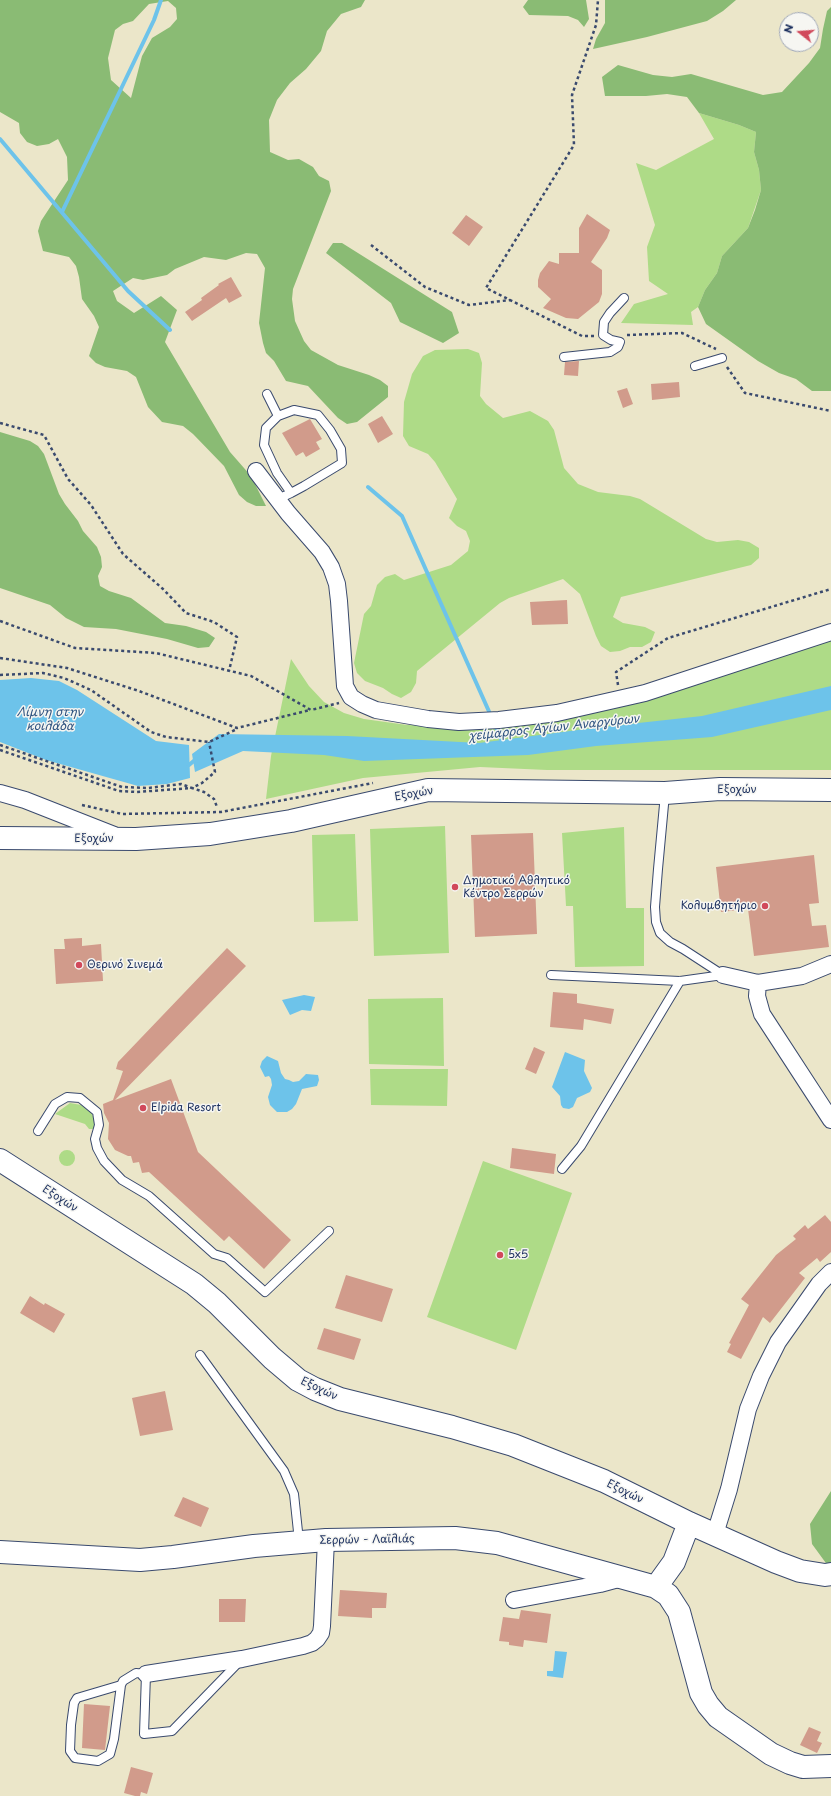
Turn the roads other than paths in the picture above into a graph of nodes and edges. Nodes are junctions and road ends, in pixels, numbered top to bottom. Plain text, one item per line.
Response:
1 (624, 298) dead end
2 (564, 357) dead end
3 (722, 358) dead end
4 (695, 366) dead end
5 (267, 394) dead end
6 (278, 416) junction
7 (256, 471) dead end
8 (285, 496) junction
9 (831, 632) edge
10 (831, 790) edge
11 (0, 793) edge
12 (665, 793) junction
13 (0, 838) edge
14 (123, 839) junction
15 (831, 964) edge
16 (552, 975) dead end
17 (723, 975) junction
18 (680, 980) junction
19 (758, 983) junction
20 (831, 1120) edge
21 (38, 1131) dead end
22 (0, 1160) edge
23 (562, 1169) dead end
24 (329, 1231) dead end
25 (831, 1272) edge
26 (200, 1355) dead end
27 (689, 1523) junction
28 (715, 1534) junction
29 (326, 1540) junction
30 (299, 1542) junction
31 (0, 1552) edge
32 (831, 1574) edge
33 (624, 1577) junction
34 (656, 1587) junction
35 (514, 1600) dead end
36 (242, 1659) junction
37 (146, 1674) junction
38 (121, 1685) junction
39 (831, 1766) edge

1 - 2 lane
3 - 4 lane
5 - 6 lane
6 - 8 lane
6 - 8 lane
7 - 8 street
8 - 9 street
10 - 12 main road, Εξοχών
11 - 14 street
12 - 14 main road, Εξοχών
12 - 17 lane
13 - 14 main road, Εξοχών
15 - 19 street
16 - 18 lane
17 - 18 lane
17 - 19 street
18 - 23 lane
19 - 20 street
21 - 24 lane
22 - 27 main road, Εξοχών
25 - 28 street
26 - 30 lane
27 - 28 main road, Εξοχών
27 - 34 main road
28 - 32 main road, Εξοχών
29 - 30 main road, Σερρών - Λαϊλιάς
29 - 33 main road, Σερρών - Λαϊλιάς
29 - 36 street
30 - 31 main road, Σερρών - Λαϊλιάς
33 - 34 main road, Σερρών - Λαϊλιάς
33 - 35 street
34 - 39 main road
36 - 37 street
36 - 37 lane
37 - 38 lane
38 - 38 lane

